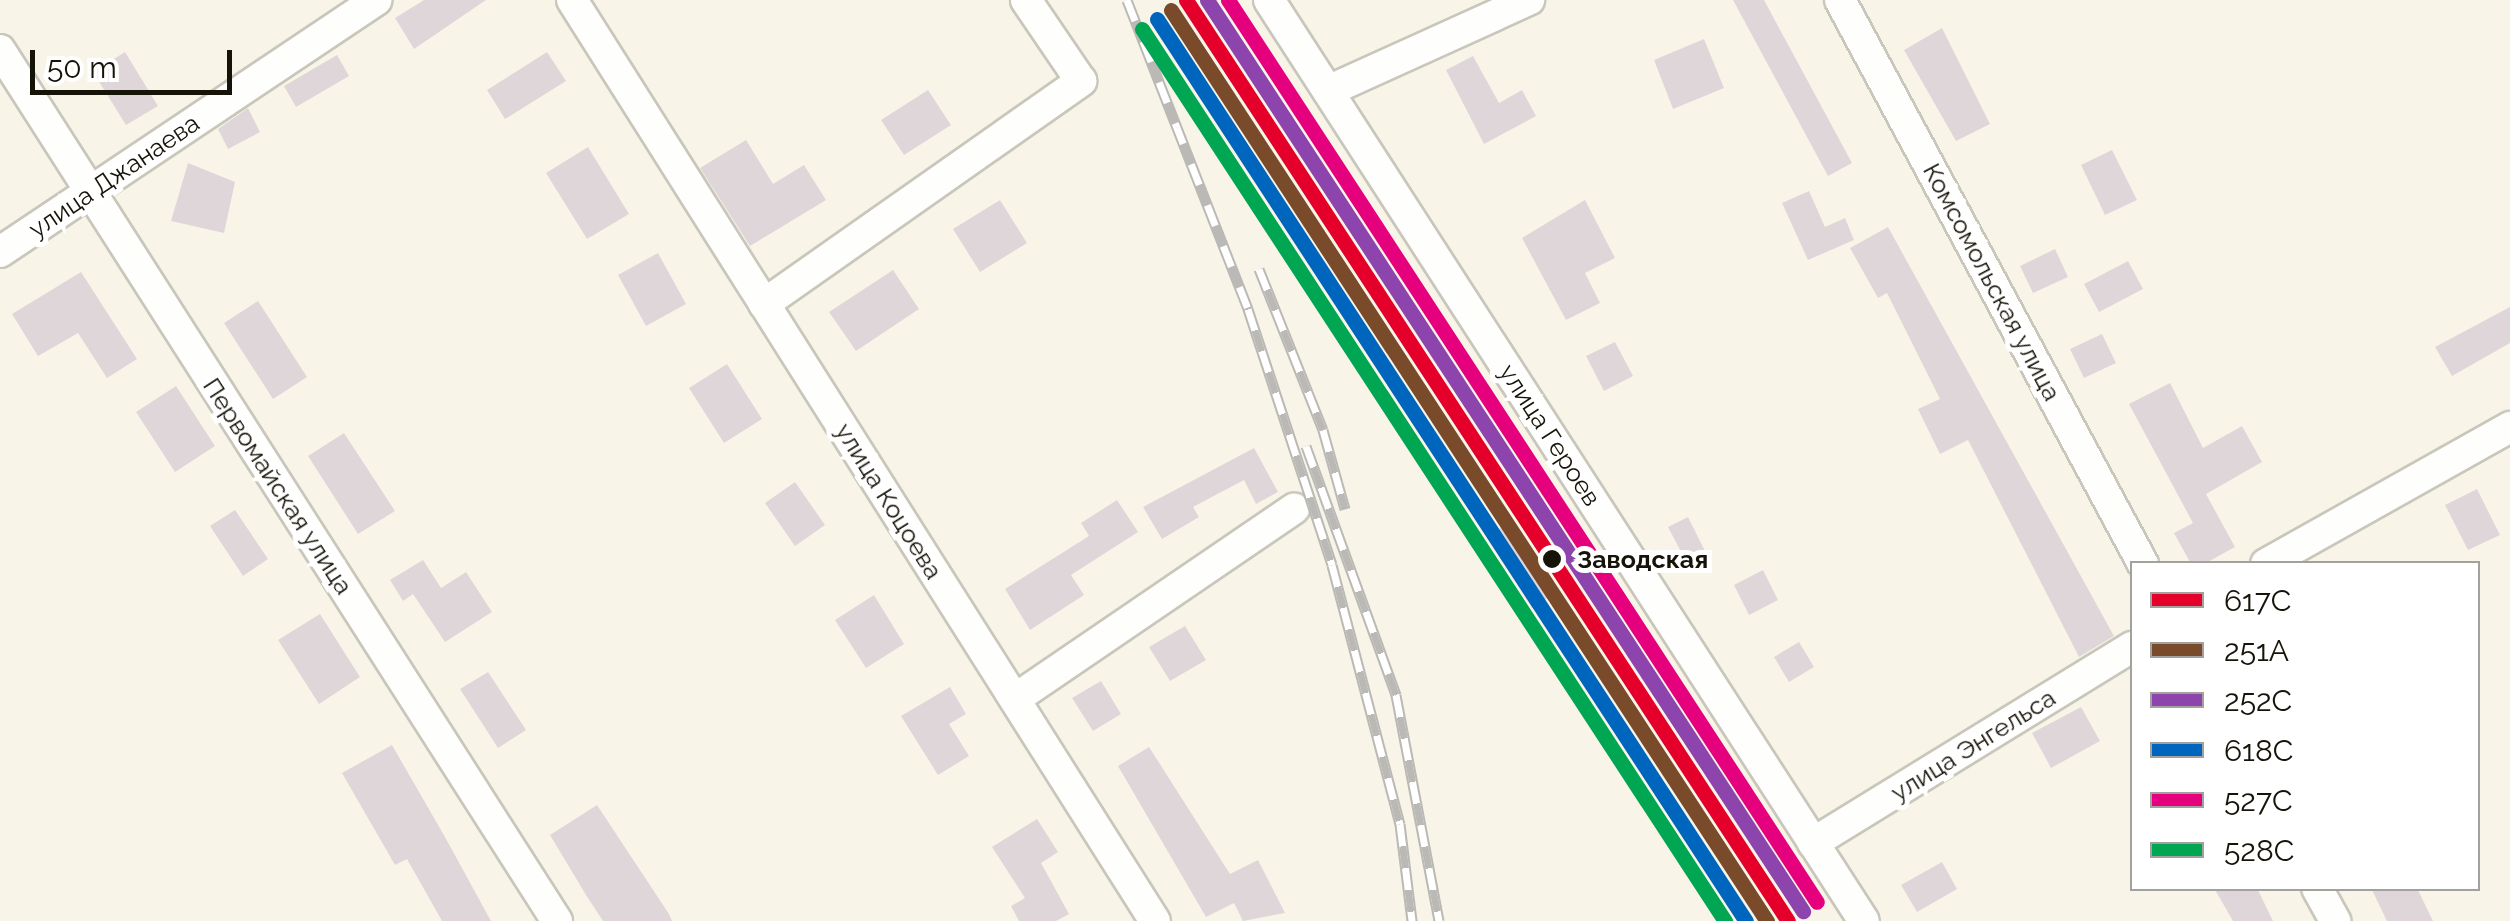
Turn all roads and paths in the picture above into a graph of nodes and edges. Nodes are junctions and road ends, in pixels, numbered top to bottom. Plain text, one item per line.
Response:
1 (376, 0) edge
2 (572, 0) edge
3 (1026, 0) edge
4 (1268, 0) edge
5 (1529, 0) edge
6 (1840, 0) edge
7 (0, 50) edge
8 (1328, 92) junction
9 (90, 192) junction
10 (0, 252) edge
11 (764, 304) junction
12 (2510, 427) edge
13 (1294, 509) dead end
14 (2142, 561) edge
15 (2271, 561) edge
16 (2130, 649) edge
17 (1014, 699) junction
18 (1813, 843) junction
19 (2319, 891) edge
20 (557, 921) edge
21 (1155, 921) edge
22 (1864, 921) edge
23 (2335, 921) edge

1 - 9 street, улица Джанаева
2 - 11 street, улица Коцоева
3 - 11 street
4 - 8 street, улица Героев
5 - 8 street
6 - 14 street, Комсомольская улица
7 - 9 street, Первомайская улица
8 - 18 street, улица Героев
9 - 10 street, улица Джанаева
9 - 20 street, Первомайская улица
11 - 17 street, улица Коцоева
12 - 15 street
13 - 17 street
16 - 18 street, улица Энгельса
17 - 21 street, улица Коцоева
18 - 22 street, улица Героев
19 - 23 street

